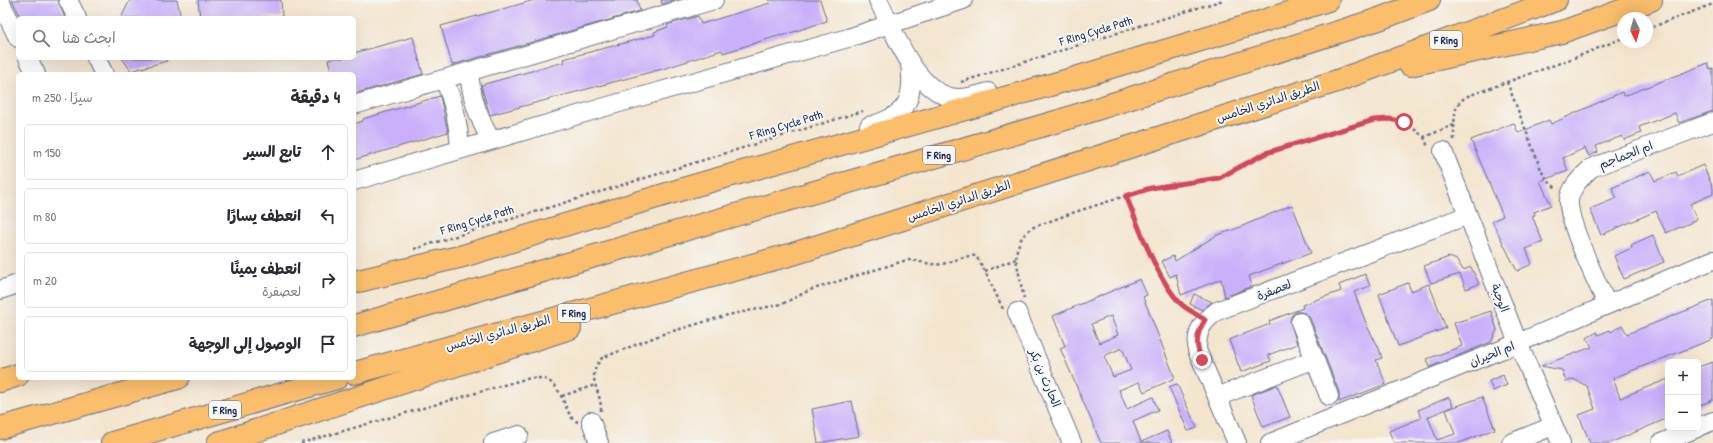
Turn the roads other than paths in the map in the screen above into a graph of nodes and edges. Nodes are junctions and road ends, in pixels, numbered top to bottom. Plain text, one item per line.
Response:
1 (69, 0) edge
2 (714, 0) edge
3 (878, 0) edge
4 (963, 0) edge
5 (1328, 0) edge
6 (1429, 0) edge
7 (1556, 0) edge
8 (1651, 0) edge
9 (0, 1) edge
10 (76, 16) edge
11 (891, 24) junction
12 (16, 34) edge
13 (29, 60) edge
14 (97, 60) edge
15 (910, 63) junction
16 (35, 72) edge
17 (103, 72) edge
18 (469, 72) junction
19 (1075, 78) junction
20 (444, 79) junction
21 (1337, 81) junction
22 (356, 104) edge
23 (1713, 122) edge
24 (491, 140) junction
25 (460, 149) junction
26 (1443, 151) dead end
27 (746, 172) junction
28 (356, 180) edge
29 (1468, 215) junction
30 (793, 254) junction
31 (1713, 260) edge
32 (356, 282) edge
33 (16, 285) edge
34 (0, 290) edge
35 (446, 298) junction
36 (1607, 304) junction
37 (356, 312) edge
38 (1018, 312) road end
39 (1300, 322) dead end
40 (356, 325) edge
41 (1518, 343) junction
42 (1315, 359) junction
43 (356, 372) edge
44 (16, 377) edge
45 (171, 380) edge
46 (330, 380) edge
47 (0, 381) edge
48 (1329, 396) dead end
49 (1217, 397) junction
50 (591, 421) road end
51 (1713, 421) edge
52 (1553, 426) junction
53 (1701, 426) edge
54 (0, 428) edge
55 (1690, 431) edge
56 (519, 435) dead end
57 (1070, 442) edge
58 (112, 443) edge
59 (218, 443) edge
60 (493, 443) edge
61 (599, 443) edge
62 (1237, 443) edge
63 (1270, 443) edge
64 (1511, 443) edge
65 (1561, 443) edge
66 (1661, 443) edge

1 - 10 street
2 - 18 street
3 - 11 street
4 - 11 street
5 - 19 highway
6 - 35 highway, F Ring
7 - 21 highway, الطريق الدائري الخامس / F Ring
8 - 21 highway
9 - 12 street
11 - 15 street
11 - 24 street
13 - 16 street
14 - 17 street
15 - 19 street
15 - 27 street
18 - 20 street
18 - 24 street
19 - 27 highway
20 - 22 street
20 - 25 street
21 - 30 highway, الطريق الدائري الخامس / F Ring
23 - 36 street, ام الجماجم
24 - 25 street
25 - 28 street
26 - 29 street, الوجبة
27 - 32 highway
29 - 41 street, الوجبة
29 - 49 street, لعصفرة
30 - 43 highway, الطريق الدائري الخامس / F Ring
30 - 59 highway
31 - 36 street, ام الحيران
33 - 34 street
35 - 37 highway
35 - 40 highway, F Ring
36 - 41 street, ام الحيران
38 - 57 street, الحارث بن بكر
39 - 42 street
41 - 52 street, الوجبة
41 - 63 street, ام الحيران
42 - 48 street
42 - 49 street
44 - 47 highway
45 - 54 highway
46 - 58 highway, F Ring
49 - 62 street
50 - 61 street
51 - 53 street
52 - 64 street
52 - 65 street, الوجبة
55 - 66 street
56 - 60 street

